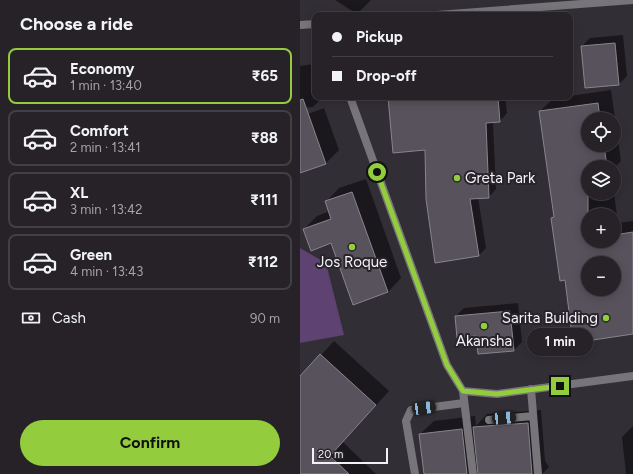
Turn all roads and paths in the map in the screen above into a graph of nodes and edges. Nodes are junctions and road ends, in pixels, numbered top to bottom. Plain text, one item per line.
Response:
1 (633, 0) edge
2 (477, 12) edge
3 (312, 24) edge
4 (300, 25) edge
5 (351, 100) edge
6 (633, 376) edge
7 (531, 389) junction
8 (463, 391) junction
9 (464, 403) junction
10 (533, 416) junction
11 (489, 420) dead end
12 (414, 474) edge
13 (473, 474) edge
14 (538, 474) edge

1 - 2 street
3 - 4 street
5 - 8 street
6 - 7 street
7 - 8 street
7 - 10 street
8 - 9 street
9 - 12 street
9 - 13 street
10 - 11 street
10 - 14 street

